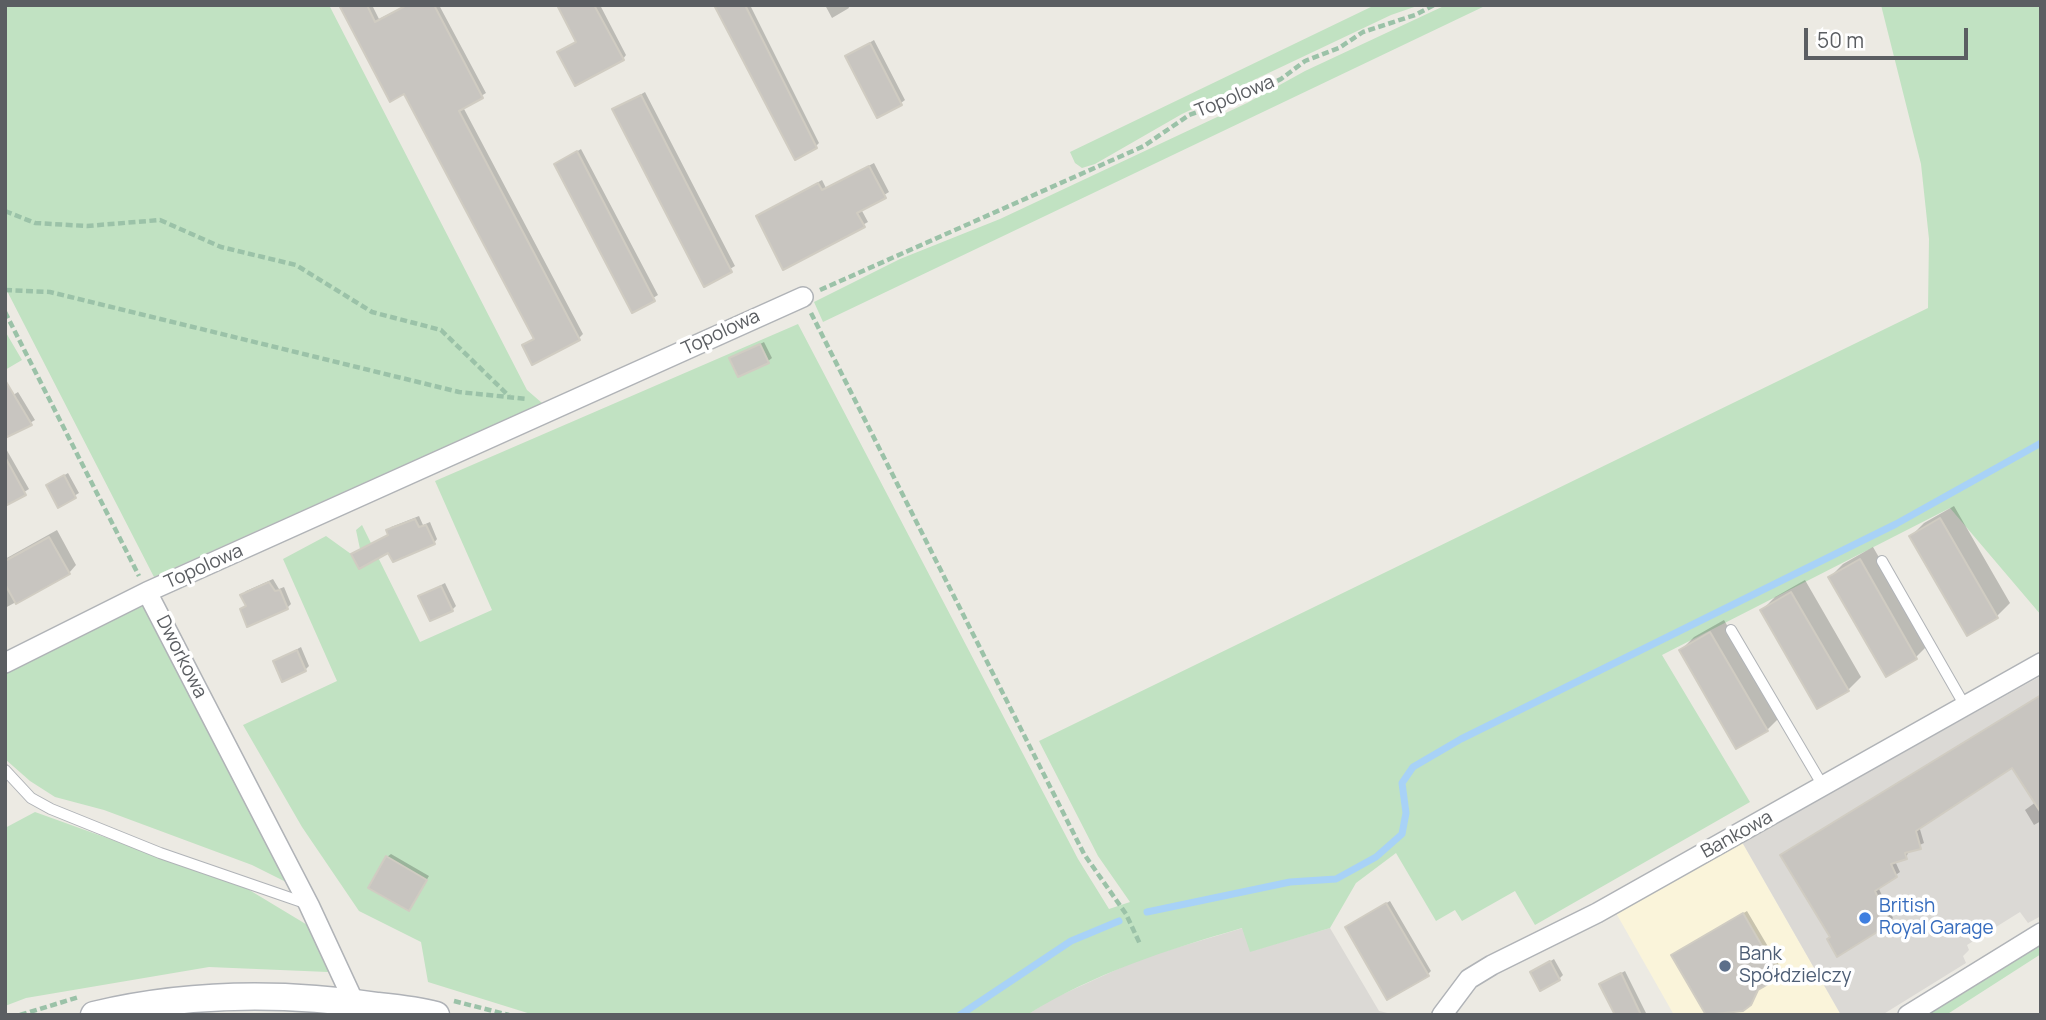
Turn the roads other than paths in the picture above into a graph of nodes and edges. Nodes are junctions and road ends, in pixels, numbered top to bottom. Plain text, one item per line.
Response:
1 (803, 297) road end
2 (1882, 561) dead end
3 (147, 592) junction
4 (1731, 630) dead end
5 (5, 663) edge
6 (2041, 663) edge
7 (1965, 706) junction
8 (5, 770) edge
9 (1823, 786) junction
10 (309, 905) junction
11 (2041, 933) edge
12 (354, 1002) junction
13 (94, 1015) edge
14 (436, 1015) edge
15 (1442, 1015) edge
16 (1909, 1015) edge

1 - 3 street, Topolowa
2 - 7 lane
3 - 5 street, Topolowa
3 - 10 street, Dworkowa
4 - 9 lane
6 - 7 street, Bankowa
7 - 9 street, Bankowa
8 - 10 lane
9 - 15 street, Bankowa
10 - 12 street, Dworkowa
11 - 16 street
12 - 13 main road
12 - 14 main road

